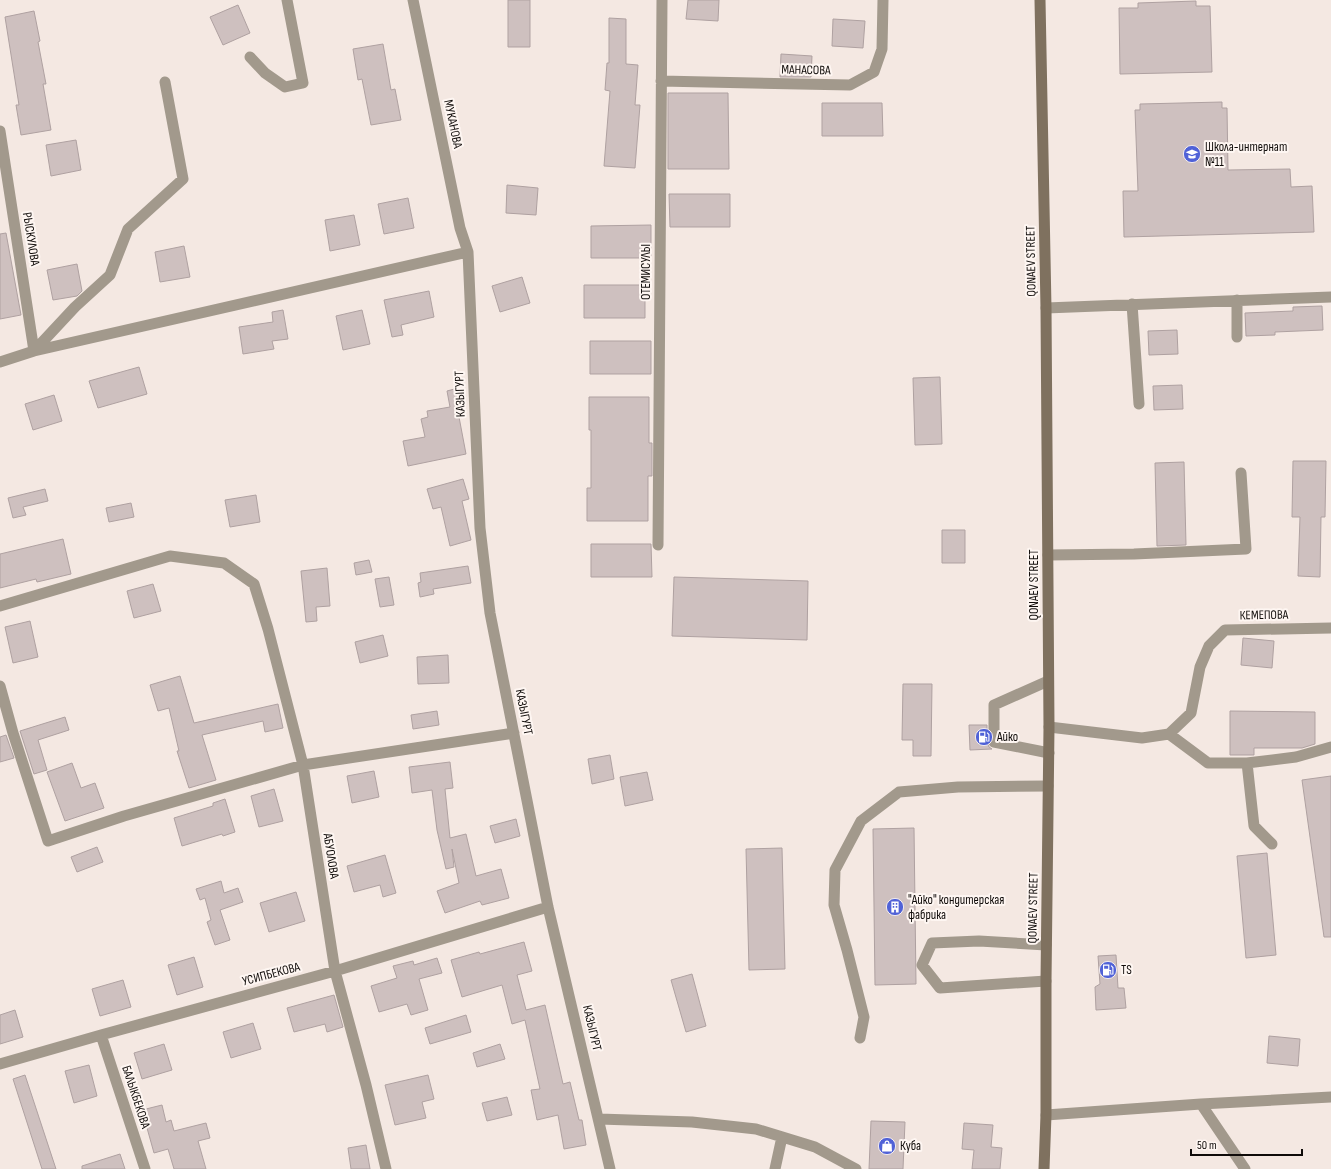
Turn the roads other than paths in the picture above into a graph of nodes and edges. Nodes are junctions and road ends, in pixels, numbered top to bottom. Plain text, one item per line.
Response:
1 (287, 0) edge
2 (413, 0) edge
3 (662, 0) edge
4 (883, 0) edge
5 (1040, 0) edge
6 (250, 57) dead end
7 (661, 81) junction
8 (165, 82) dead end
9 (0, 131) edge
10 (468, 252) junction
11 (1331, 297) edge
12 (1237, 300) junction
13 (1132, 304) junction
14 (1046, 308) junction
15 (1237, 337) dead end
16 (34, 351) junction
17 (0, 362) edge
18 (1139, 404) dead end
19 (1241, 473) dead end
20 (658, 545) dead end
21 (1048, 555) junction
22 (0, 606) edge
23 (1331, 628) edge
24 (1048, 681) junction
25 (0, 686) edge
26 (1049, 727) junction
27 (514, 733) junction
28 (1169, 734) junction
29 (1331, 748) edge
30 (1049, 753) junction
31 (1247, 763) junction
32 (302, 765) junction
33 (1048, 786) junction
34 (1272, 844) dead end
35 (548, 907) junction
36 (1046, 945) junction
37 (335, 971) junction
38 (1046, 981) junction
39 (101, 1034) junction
40 (860, 1038) dead end
41 (0, 1064) edge
42 (1331, 1097) edge
43 (1201, 1104) junction
44 (1046, 1115) junction
45 (599, 1119) junction
46 (782, 1137) junction
47 (145, 1169) edge
48 (386, 1169) edge
49 (610, 1169) edge
50 (774, 1169) edge
51 (856, 1169) edge
52 (1044, 1169) edge
53 (1245, 1169) edge

1 - 6 street
2 - 10 street, МУКАНОВА
3 - 7 street, ОТЕМИСУЛЫ
4 - 7 street, МАНАСОВА
5 - 14 main road, QONAEV STREET
7 - 20 street, ОТЕМИСУЛЫ
8 - 16 street
9 - 16 street, РЫСКУЛОВА
10 - 16 street
10 - 27 street, КАЗЫГУРТ
11 - 12 street
12 - 13 street
12 - 15 street
13 - 14 street
13 - 18 street
14 - 21 main road, QONAEV STREET
16 - 17 street
19 - 21 street
21 - 24 main road, QONAEV STREET
22 - 32 street, АБУОЛОВА
23 - 28 street, КЕМЕПОВА
24 - 26 main road, QONAEV STREET
24 - 30 street
25 - 32 street
26 - 28 street
26 - 30 main road, QONAEV STREET
27 - 32 street
27 - 35 street, КАЗЫГУРТ
28 - 31 street
29 - 31 street
30 - 33 main road, QONAEV STREET
31 - 34 street
32 - 37 street, АБУОЛОВА
33 - 36 main road, QONAEV STREET
33 - 40 street
35 - 37 street, УСИПБЕКОВА
35 - 45 street, КАЗЫГУРТ
36 - 38 main road, QONAEV STREET
36 - 38 street
37 - 39 street, УСИПБЕКОВА
37 - 48 street, АБУОЛОВА
38 - 44 main road, QONAEV STREET
39 - 41 street, УСИПБЕКОВА
39 - 47 street, БАЛЫКБЕКОВА
42 - 43 street
43 - 44 street
43 - 53 street
44 - 52 main road, QONAEV STREET
45 - 46 street
45 - 49 street, КАЗЫГУРТ
46 - 50 street
46 - 51 street

